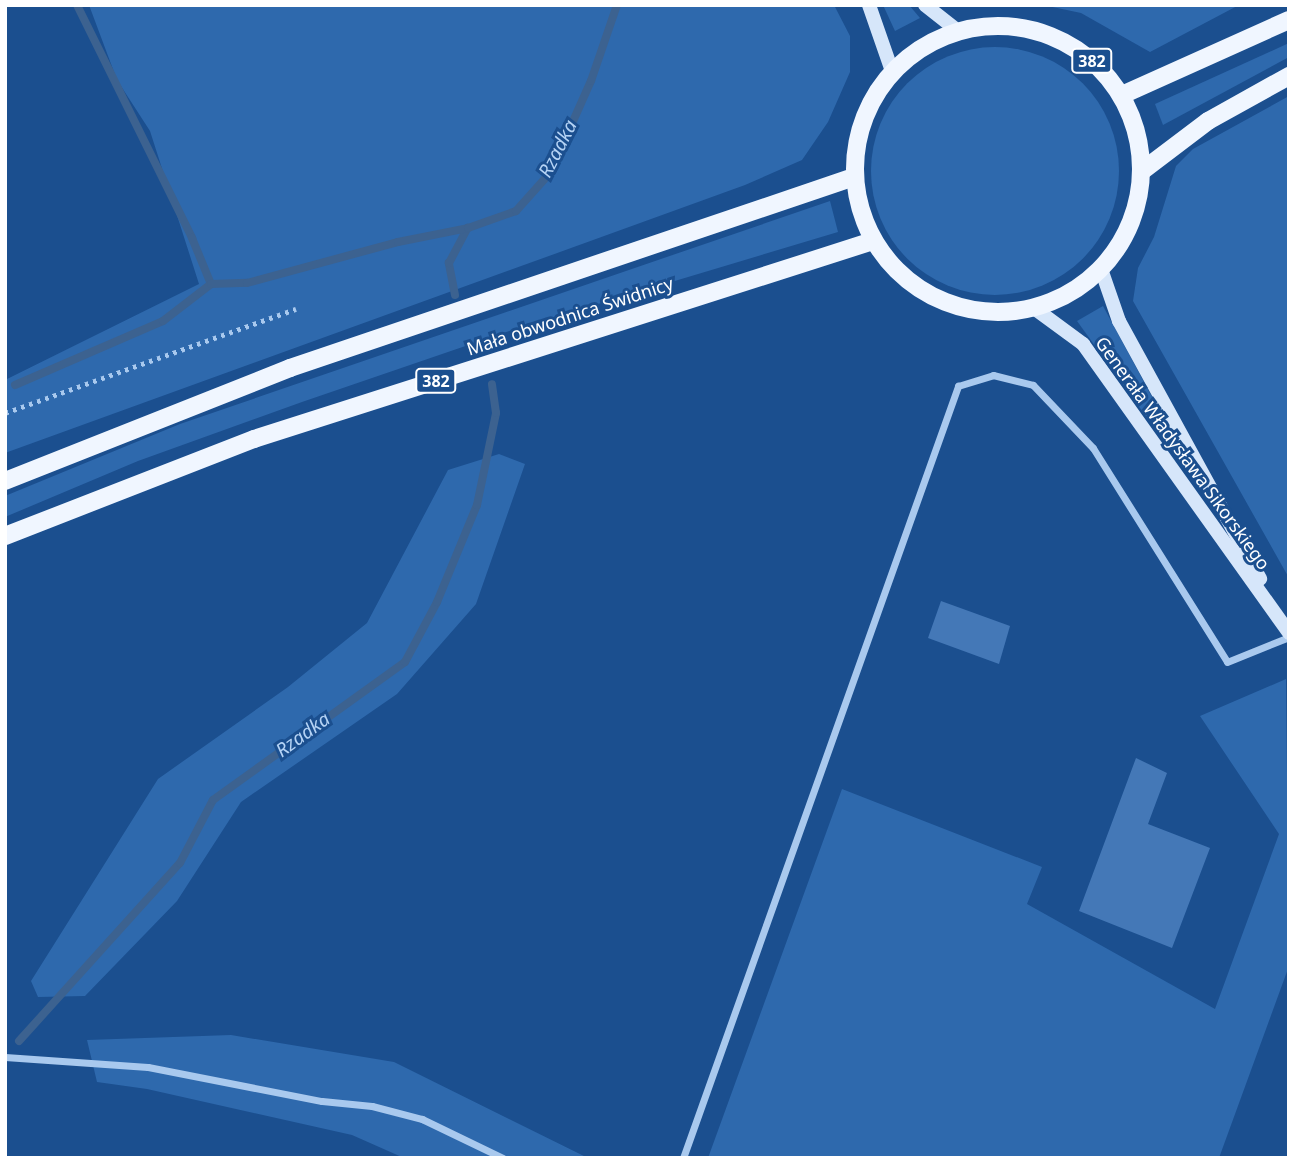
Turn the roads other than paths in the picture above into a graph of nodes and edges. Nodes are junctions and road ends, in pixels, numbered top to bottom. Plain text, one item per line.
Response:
1 (869, 5) edge
2 (925, 5) edge
3 (1289, 20) edge
4 (958, 31) junction
5 (892, 71) junction
6 (1289, 76) edge
7 (1122, 96) junction
8 (1142, 171) junction
9 (854, 177) junction
10 (873, 241) junction
11 (1101, 269) junction
12 (1034, 308) junction
13 (5, 481) edge
14 (5, 536) edge
15 (1289, 634) edge
16 (5, 1057) edge
17 (503, 1158) edge
18 (683, 1158) edge

1 - 5 street
2 - 4 street
3 - 7 main road
4 - 5 main road, 382
4 - 7 main road, 382
5 - 9 main road, 382
6 - 8 main road
7 - 8 main road, 382
8 - 11 main road, 382
9 - 10 main road, 382
9 - 13 main road
10 - 12 main road, 382
10 - 14 main road, Mała obwodnica Świdnicy / 382
11 - 12 main road, 382
11 - 15 street, Generała Władysława Sikorskiego
12 - 15 street, Generała Władysława Sikorskiego
15 - 18 street
16 - 17 street

